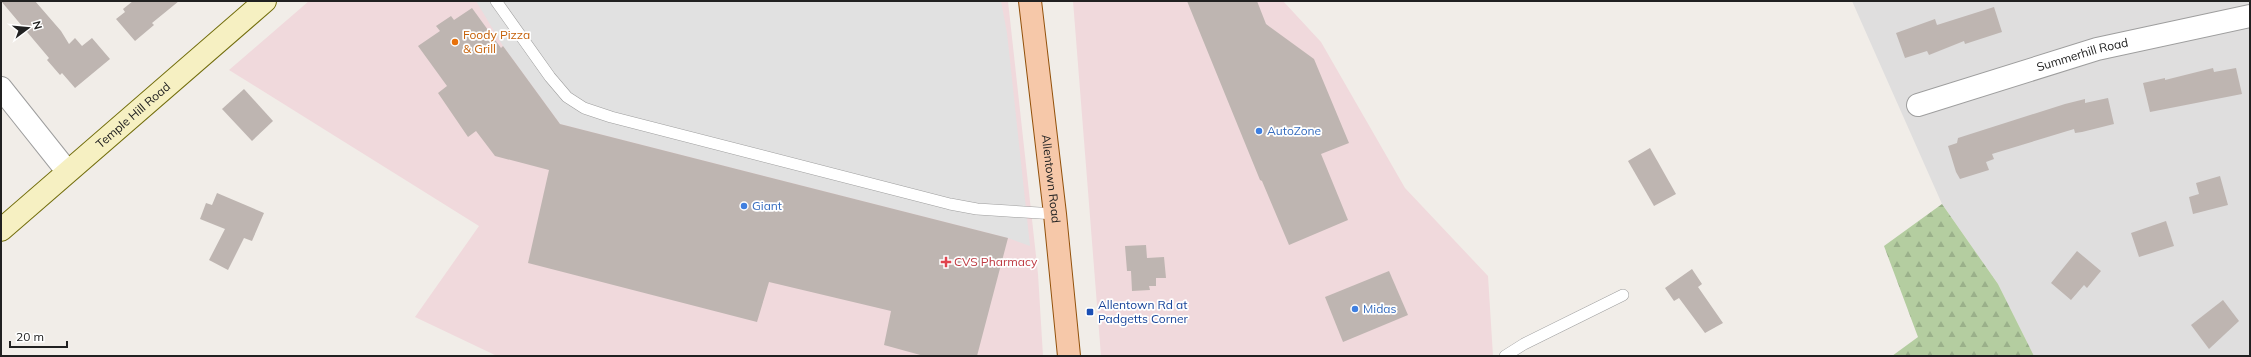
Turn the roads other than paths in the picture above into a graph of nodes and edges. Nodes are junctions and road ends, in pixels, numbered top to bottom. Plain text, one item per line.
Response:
1 (265, 1) edge
2 (496, 1) edge
3 (1030, 1) edge
4 (2250, 16) edge
5 (1, 88) edge
6 (1918, 105) dead end
7 (67, 171) junction
8 (1055, 214) junction
9 (1, 230) edge
10 (1623, 295) dead end
11 (1069, 356) edge
12 (1505, 356) edge

1 - 7 main road, Temple Hill Road
2 - 8 lane
3 - 8 main road, Allentown Road
4 - 6 street, Summerhill Road
5 - 7 street
7 - 9 main road, Temple Hill Road
8 - 11 main road, Allentown Road
10 - 12 lane

